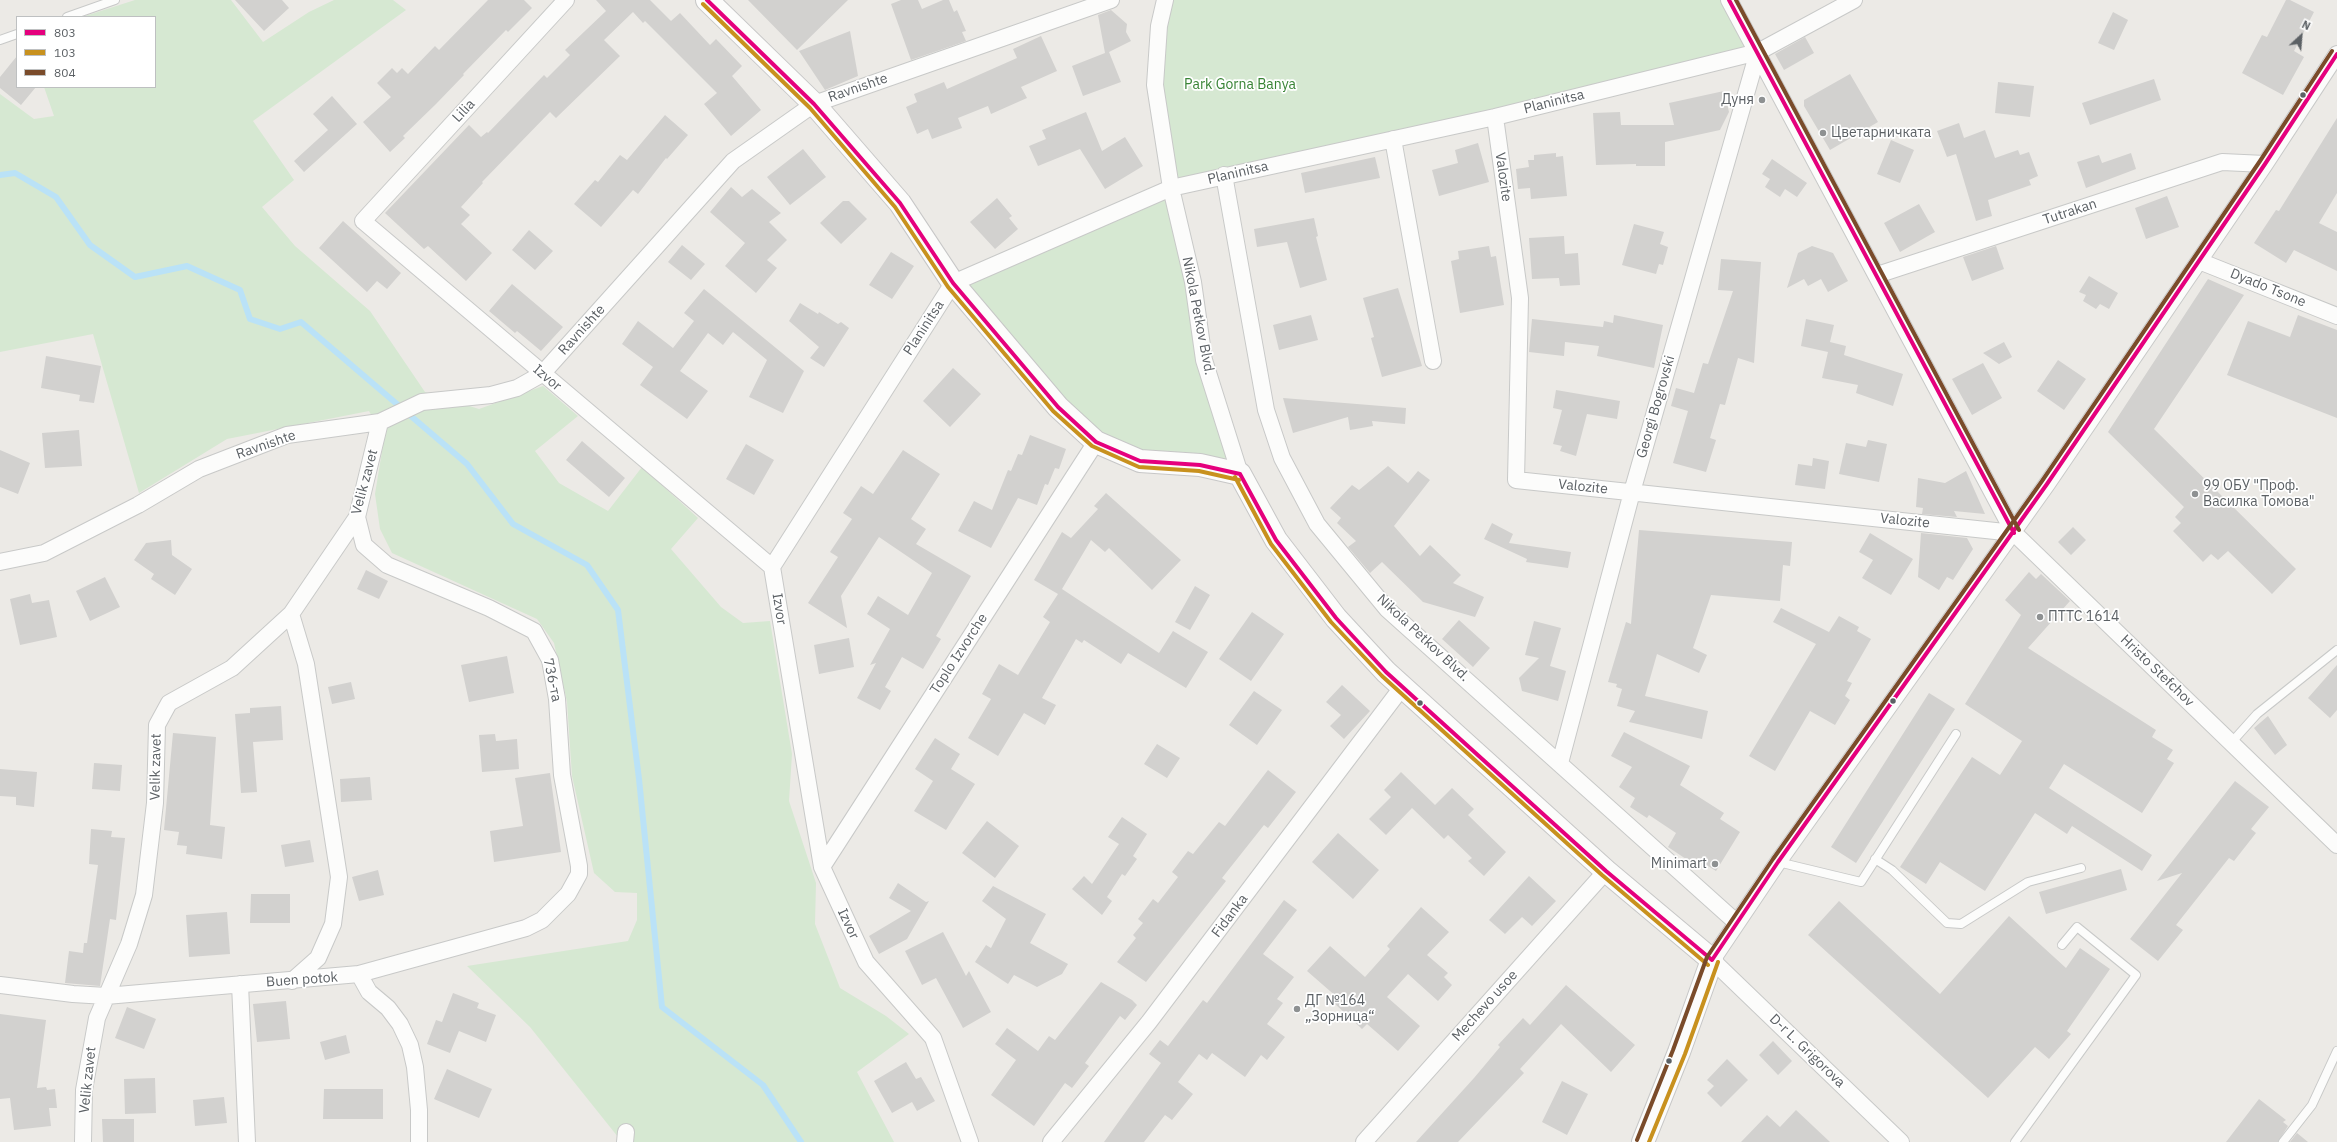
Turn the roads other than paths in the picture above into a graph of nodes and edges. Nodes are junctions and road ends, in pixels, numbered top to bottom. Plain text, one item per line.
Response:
1 (115, 0) edge
2 (566, 0) edge
3 (707, 0) edge
4 (1111, 0) edge
5 (1165, 0) edge
6 (1729, 0) edge
7 (1854, 0) edge
8 (70, 16) edge
9 (16, 34) edge
10 (0, 40) edge
11 (1758, 52) junction
12 (2337, 54) edge
13 (814, 104) junction
14 (1495, 117) junction
15 (1393, 140) junction
16 (2265, 164) junction
17 (1224, 175) junction
18 (1171, 188) junction
19 (363, 221) joint
20 (2199, 261) junction
21 (1877, 275) junction
22 (953, 283) junction
23 (2337, 316) edge
24 (1433, 361) dead end
25 (542, 374) junction
26 (380, 422) junction
27 (1096, 442) junction
28 (1240, 474) junction
29 (1632, 492) junction
30 (357, 517) junction
31 (2014, 533) junction
32 (0, 562) edge
33 (772, 566) junction
34 (291, 614) junction
35 (2337, 650) edge
36 (1403, 686) junction
37 (1956, 734) dead end
38 (2232, 743) junction
39 (1560, 763) junction
40 (2337, 845) edge
41 (1875, 859) junction
42 (1778, 862) junction
43 (822, 867) junction
44 (2081, 868) dead end
45 (1606, 870) junction
46 (577, 879) joint
47 (1737, 922) junction
48 (2062, 945) dead end
49 (1712, 960) junction
50 (359, 974) junction
51 (292, 981) junction
52 (240, 984) junction
53 (0, 985) edge
54 (106, 996) junction
55 (2337, 1051) edge
56 (83, 1142) edge
57 (247, 1142) edge
58 (419, 1142) edge
59 (970, 1142) edge
60 (1051, 1142) edge
61 (1364, 1142) edge
62 (1643, 1142) edge
63 (1902, 1142) edge
64 (2015, 1142) edge
65 (2283, 1142) edge

1 - 8 lane
2 - 19 street, Lilia
3 - 13 street
4 - 13 street, Ravnishte
5 - 18 street, Nikola Petkov Blvd.
6 - 11 street, Hristo Stefchov
7 - 11 street, Planinitsa
9 - 10 lane
11 - 14 street, Planinitsa
11 - 21 street, Hristo Stefchov
11 - 29 street, Georgi Bogrovski
12 - 16 street
13 - 22 street
13 - 25 street, Ravnishte
14 - 15 street, Planinitsa
14 - 29 street, Valozite
15 - 17 street, Planinitsa
15 - 24 street
16 - 20 street
16 - 21 street, Tutrakan
17 - 18 street, Planinitsa
17 - 39 street, Nikola Petkov Blvd.
18 - 22 street, Planinitsa
18 - 28 street, Nikola Petkov Blvd.
19 - 25 street, Izvor
20 - 23 street, Dyado Tsone
20 - 31 street
21 - 31 street, Hristo Stefchov
22 - 27 street
22 - 33 street, Planinitsa
25 - 26 street, Ravnishte
25 - 33 street, Izvor
26 - 30 street, Velik zavet
26 - 32 street, Ravnishte
27 - 28 street
27 - 43 street, Toplo Izvorche
28 - 36 street, Nikola Petkov Blvd.
29 - 31 street, Valozite
29 - 39 street, Georgi Bogrovski
30 - 34 street, Velik zavet
30 - 46 street, 736-та
31 - 38 street, Hristo Stefchov
31 - 42 street
33 - 43 street, Izvor
34 - 51 street
34 - 54 street, Velik zavet
35 - 38 lane
36 - 45 street, Nikola Petkov Blvd.
36 - 60 street, Fidanka
37 - 41 lane
38 - 40 street, Hristo Stefchov
39 - 47 street, Nikola Petkov Blvd.
41 - 42 lane
41 - 44 lane
42 - 47 street
43 - 59 street, Izvor
45 - 49 street, Nikola Petkov Blvd.
45 - 61 street, Mechevo usoe
46 - 50 street, Buen potok
47 - 49 street
48 - 64 lane
49 - 62 street
49 - 63 street, D-r L. Grigorova
50 - 51 street, Buen potok
50 - 58 street
51 - 52 street, Buen potok
52 - 54 street, Buen potok
52 - 57 street
53 - 54 street, Buen potok
54 - 56 street, Velik zavet
55 - 65 lane

